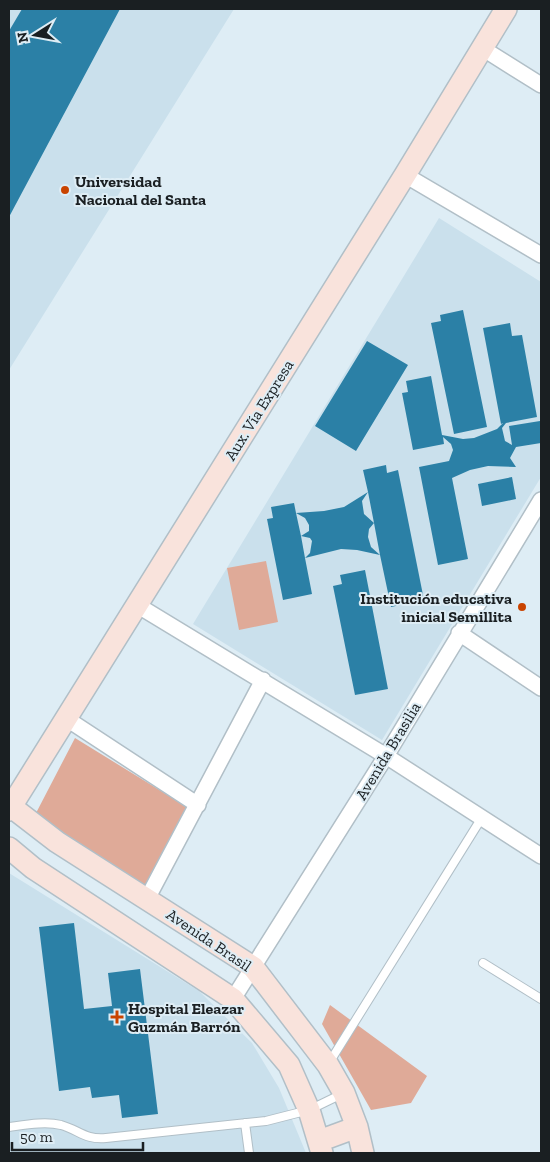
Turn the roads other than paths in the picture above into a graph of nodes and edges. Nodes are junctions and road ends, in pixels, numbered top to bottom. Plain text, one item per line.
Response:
1 (506, 9) edge
2 (482, 48) junction
3 (541, 85) edge
4 (405, 175) junction
5 (541, 255) edge
6 (541, 500) edge
7 (137, 605) junction
8 (459, 633) junction
9 (263, 680) junction
10 (541, 688) edge
11 (67, 719) junction
12 (386, 756) junction
13 (198, 805) junction
14 (9, 807) edge
15 (481, 819) junction
16 (9, 848) edge
17 (541, 856) edge
18 (147, 899) junction
19 (483, 963) dead end
20 (253, 967) junction
21 (233, 999) junction
22 (541, 999) edge
23 (328, 1065) junction
24 (344, 1093) junction
25 (309, 1110) junction
26 (245, 1123) junction
27 (9, 1127) edge
28 (357, 1128) junction
29 (320, 1147) edge
30 (249, 1153) edge
31 (363, 1153) edge

1 - 2 main road, Aux. Vía Expresa
2 - 3 street
2 - 4 main road, Aux. Vía Expresa
4 - 5 street
4 - 7 main road, Aux. Vía Expresa
6 - 8 street, Avenida Brasilia
7 - 9 street
7 - 11 main road, Aux. Vía Expresa
8 - 10 street
8 - 12 street, Avenida Brasilia
9 - 12 street
9 - 13 street
11 - 13 street
11 - 14 main road, Aux. Vía Expresa
12 - 15 street
12 - 20 street, Avenida Brasilia
13 - 18 street
14 - 18 main road, Avenida Brasil
15 - 17 street
15 - 23 lane
16 - 21 main road
18 - 20 main road, Avenida Brasil
19 - 22 lane
20 - 21 street, Avenida Brasilia
20 - 23 main road, Avenida Brasil
21 - 25 main road
23 - 24 main road, Avenida Brasil
24 - 25 lane
24 - 28 main road, Avenida Brasil
25 - 26 lane
25 - 29 main road
26 - 27 lane
26 - 30 lane
28 - 29 main road
28 - 31 main road, Avenida Brasil

